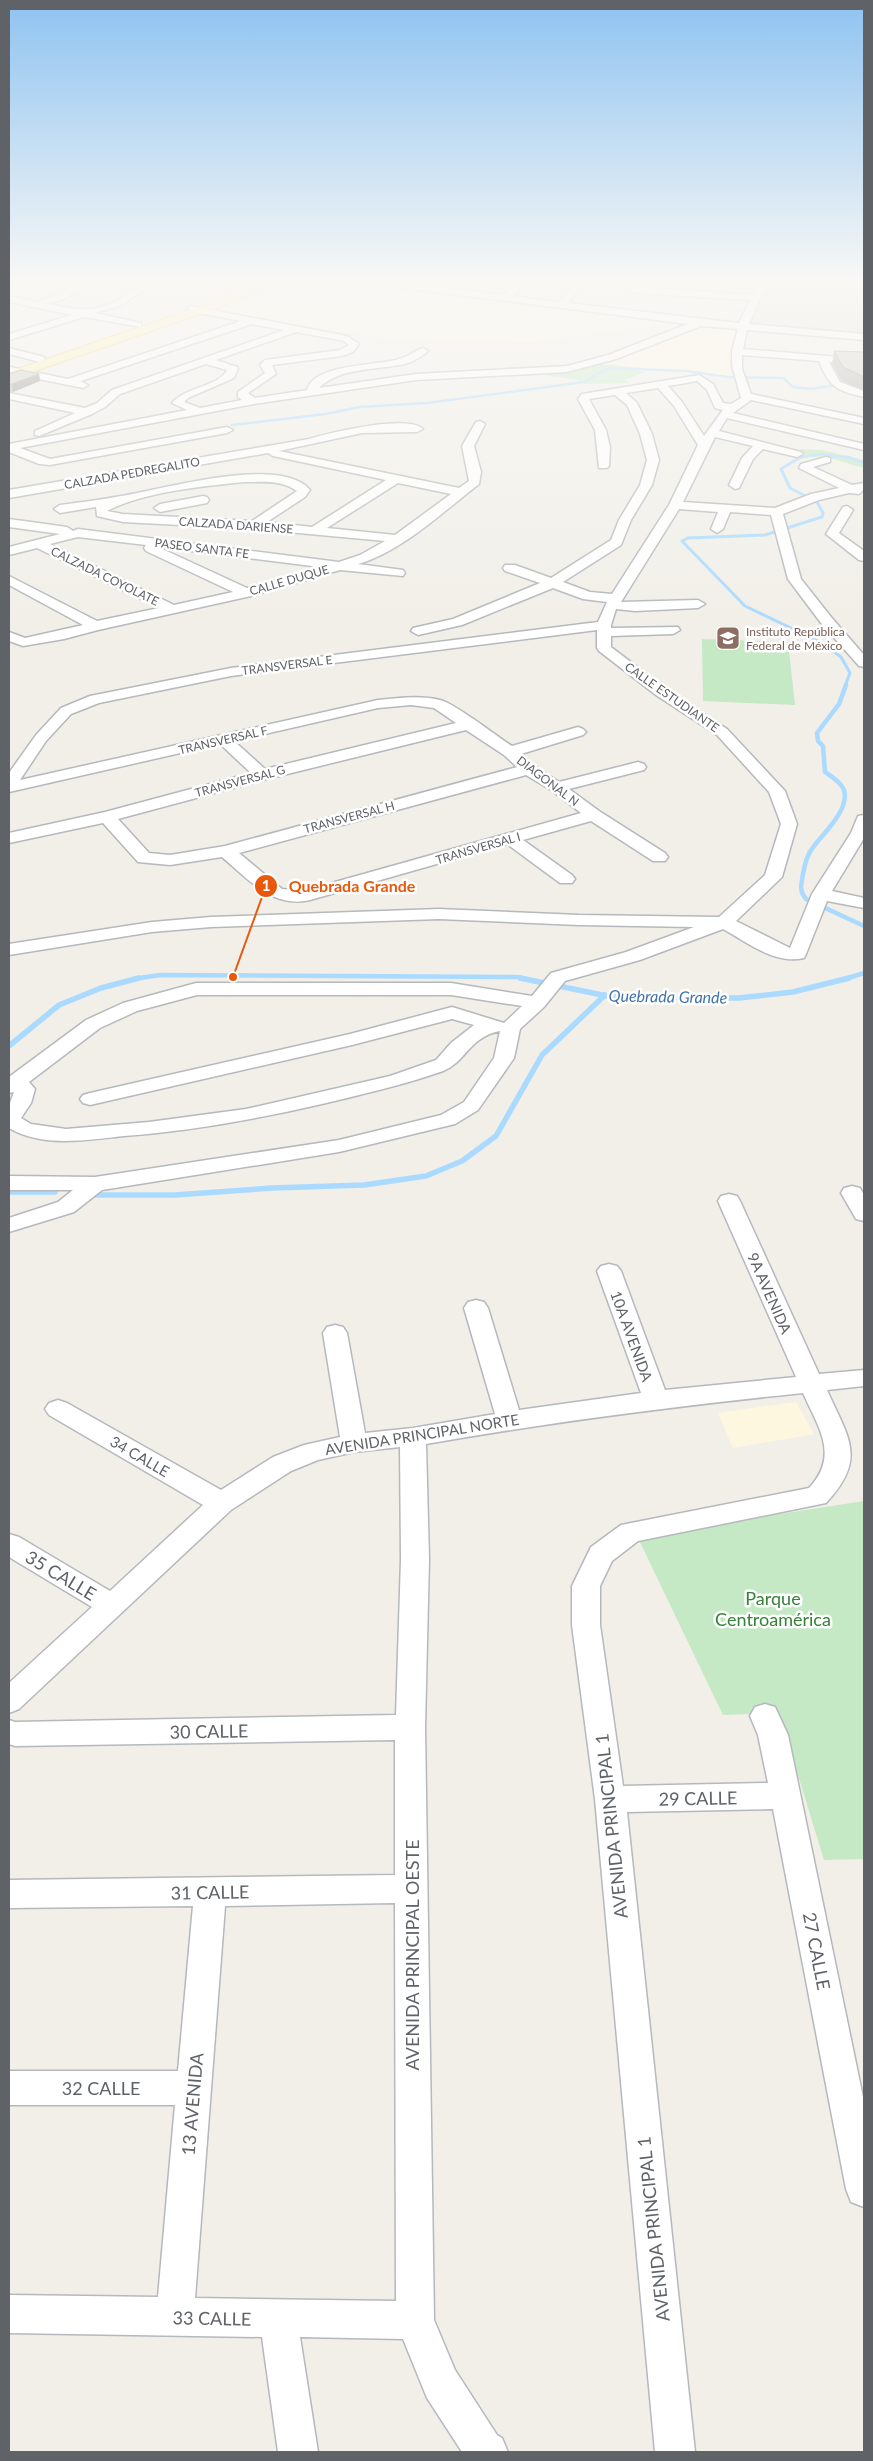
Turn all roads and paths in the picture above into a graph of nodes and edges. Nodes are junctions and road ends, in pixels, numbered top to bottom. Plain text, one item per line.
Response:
1 (9, 396) edge
2 (112, 396) edge
3 (184, 396) edge
4 (243, 396) edge
5 (289, 396) edge
6 (587, 396) edge
7 (623, 396) edge
8 (671, 396) edge
9 (715, 396) edge
10 (746, 396) joint
11 (254, 401) junction
12 (34, 402) junction
13 (17, 409) dead end
14 (728, 411) junction
15 (88, 412) junction
16 (201, 412) junction
17 (864, 421) edge
18 (480, 424) dead end
19 (417, 429) dead end
20 (227, 430) dead end
21 (713, 433) junction
22 (760, 444) junction
23 (704, 446) junction
24 (9, 447) edge
25 (864, 447) edge
26 (262, 451) junction
27 (797, 454) dead end
28 (826, 460) dead end
29 (603, 466) dead end
30 (396, 479) junction
31 (735, 485) dead end
32 (864, 486) edge
33 (851, 488) junction
34 (460, 492) junction
35 (9, 494) edge
36 (864, 497) edge
37 (815, 498) junction
38 (120, 500) junction
39 (203, 500) dead end
40 (675, 505) junction
41 (60, 509) dead end
42 (725, 509) junction
43 (846, 510) junction
44 (858, 516) dead end
45 (123, 518) junction
46 (9, 523) edge
47 (255, 525) junction
48 (779, 525) junction
49 (717, 529) dead end
50 (316, 530) junction
51 (78, 533) junction
52 (398, 540) junction
53 (143, 541) junction
54 (38, 543) junction
55 (9, 551) edge
56 (864, 557) edge
57 (340, 565) junction
58 (510, 568) dead end
59 (398, 573) dead end
60 (9, 580) edge
61 (553, 583) junction
62 (692, 591) dead end
63 (246, 593) junction
64 (616, 599) junction
65 (698, 604) dead end
66 (172, 609) junction
67 (95, 626) junction
68 (604, 628) junction
69 (673, 630) dead end
70 (418, 631) dead end
71 (9, 636) edge
72 (864, 663) edge
73 (438, 704) joint
74 (471, 724) junction
75 (578, 732) dead end
76 (224, 740) junction
77 (510, 752) junction
78 (638, 767) dead end
79 (528, 769) junction
80 (262, 775) junction
81 (9, 786) edge
82 (558, 788) junction
83 (593, 815) junction
84 (107, 817) junction
85 (864, 820) edge
86 (9, 838) edge
87 (511, 839) junction
88 (226, 851) junction
89 (659, 857) dead end
90 (566, 879) dead end
91 (864, 903) edge
92 (817, 905) junction
93 (724, 922) junction
94 (9, 950) edge
95 (541, 998) junction
96 (501, 1026) junction
97 (13, 1084) edge
98 (90, 1099) dead end
99 (9, 1183) edge
100 (95, 1184) junction
101 (852, 1193) dead end
102 (729, 1201) dead end
103 (864, 1214) edge
104 (9, 1225) edge
105 (608, 1271) dead end
106 (476, 1308) dead end
107 (335, 1333) dead end
108 (864, 1378) edge
109 (811, 1385) junction
110 (656, 1400) junction
111 (58, 1409) dead end
112 (509, 1420) junction
113 (413, 1437) junction
114 (354, 1443) junction
115 (222, 1504) junction
116 (9, 1544) edge
117 (113, 1606) junction
118 (9, 1701) edge
119 (765, 1716) dead end
120 (410, 1728) junction
121 (9, 1732) edge
122 (786, 1796) junction
123 (610, 1800) junction
124 (411, 1890) junction
125 (210, 1892) junction
126 (9, 1894) edge
127 (9, 2088) edge
128 (194, 2088) junction
129 (864, 2189) edge
130 (9, 2314) edge
131 (175, 2317) junction
132 (278, 2318) junction
133 (415, 2320) junction
134 (298, 2452) edge
135 (488, 2452) edge
136 (675, 2452) edge

1 - 12 street
2 - 15 street
3 - 16 street
4 - 11 street
5 - 11 street
6 - 29 street
7 - 61 street
8 - 23 street
9 - 14 street
10 - 14 street
10 - 17 street
11 - 16 street
12 - 13 street
12 - 15 street
14 - 21 street
14 - 25 street
15 - 24 street
16 - 24 street
18 - 34 street, CALLE DUQUE
19 - 26 street
20 - 24 street
21 - 22 street
21 - 23 street
22 - 27 street
22 - 31 street
23 - 40 street
26 - 30 street, CALZADA PEDREGALITO
26 - 35 street, CALZADA PEDREGALITO
28 - 33 street
30 - 34 street, CALZADA PEDREGALITO
30 - 50 street
32 - 33 street
33 - 36 street
33 - 37 street
34 - 52 street, CALLE DUQUE
37 - 43 street
37 - 48 street
38 - 41 street
38 - 45 street, CALZADA DARIENSE
38 - 47 street
39 - 45 street
40 - 42 street
40 - 64 street
42 - 48 street
42 - 49 street
43 - 44 street
43 - 56 street
45 - 47 street, CALZADA DARIENSE
46 - 51 street
47 - 50 street, CALZADA DARIENSE
48 - 72 street
50 - 52 street, CALZADA DARIENSE
51 - 53 street, PASEO SANTA FE
51 - 54 street, PASEO SANTA FE
52 - 57 street, CALLE DUQUE
53 - 57 street, PASEO SANTA FE
53 - 63 street
54 - 55 street, PASEO SANTA FE
54 - 66 street, CALZADA COYOLATE
57 - 59 street, PASEO SANTA FE
57 - 63 street, CALLE DUQUE
58 - 61 street
60 - 67 street
61 - 64 street
61 - 70 street
62 - 64 street
63 - 66 street, CALLE DUQUE
64 - 65 street
64 - 68 street
66 - 67 street, CALLE DUQUE
67 - 71 street, CALLE DUQUE
68 - 69 street, TRANSVERSAL E
68 - 81 street, TRANSVERSAL E
68 - 93 street, CALLE ESTUDIANTE
73 - 74 street, DIAGONAL N
73 - 76 street, TRANSVERSAL F
74 - 77 street, DIAGONAL N
74 - 80 street, TRANSVERSAL G
75 - 77 street
76 - 80 street
76 - 81 street, TRANSVERSAL F
77 - 79 street, DIAGONAL N
78 - 82 street
79 - 82 street, DIAGONAL N
79 - 88 street, TRANSVERSAL H
80 - 84 street, TRANSVERSAL G
82 - 83 street, DIAGONAL N
83 - 87 street, TRANSVERSAL I
83 - 89 street, DIAGONAL N
84 - 86 street, TRANSVERSAL G
84 - 88 street, TRANSVERSAL H
85 - 92 street
87 - 88 street, TRANSVERSAL I
87 - 90 street
91 - 92 street
92 - 93 street
93 - 94 street
93 - 95 street, CALLE ESTUDIANTE
95 - 96 street, CALLE ESTUDIANTE
95 - 97 street
96 - 97 street, CALLE ESTUDIANTE
96 - 98 street
96 - 100 street
99 - 100 street
100 - 104 street
101 - 103 street
102 - 109 street, 9A AVENIDA
105 - 110 street, 10A AVENIDA
106 - 112 street
107 - 114 street
108 - 109 street, AVENIDA PRINCIPAL NORTE
109 - 110 street, AVENIDA PRINCIPAL NORTE
109 - 123 street, AVENIDA PRINCIPAL 1
110 - 112 street, AVENIDA PRINCIPAL NORTE
111 - 115 street, 34 CALLE
112 - 113 street, AVENIDA PRINCIPAL NORTE
113 - 114 street, AVENIDA PRINCIPAL NORTE
113 - 120 street, AVENIDA PRINCIPAL OESTE
114 - 115 street, AVENIDA PRINCIPAL NORTE
115 - 117 street, AVENIDA PRINCIPAL NORTE
116 - 117 street, 35 CALLE
117 - 118 street, AVENIDA PRINCIPAL NORTE
119 - 122 street, 27 CALLE
120 - 121 street, 30 CALLE
120 - 124 street, AVENIDA PRINCIPAL OESTE
122 - 123 street, 29 CALLE
122 - 129 street, 27 CALLE
123 - 136 street, AVENIDA PRINCIPAL 1
124 - 125 street, 31 CALLE
124 - 133 street, AVENIDA PRINCIPAL OESTE
125 - 126 street, 31 CALLE
125 - 128 street, 13 AVENIDA
127 - 128 street, 32 CALLE
128 - 131 street, 13 AVENIDA
130 - 131 street, 33 CALLE
131 - 132 street, 33 CALLE
132 - 133 street, 33 CALLE
132 - 134 street
133 - 135 street, AVENIDA PRINCIPAL OESTE

